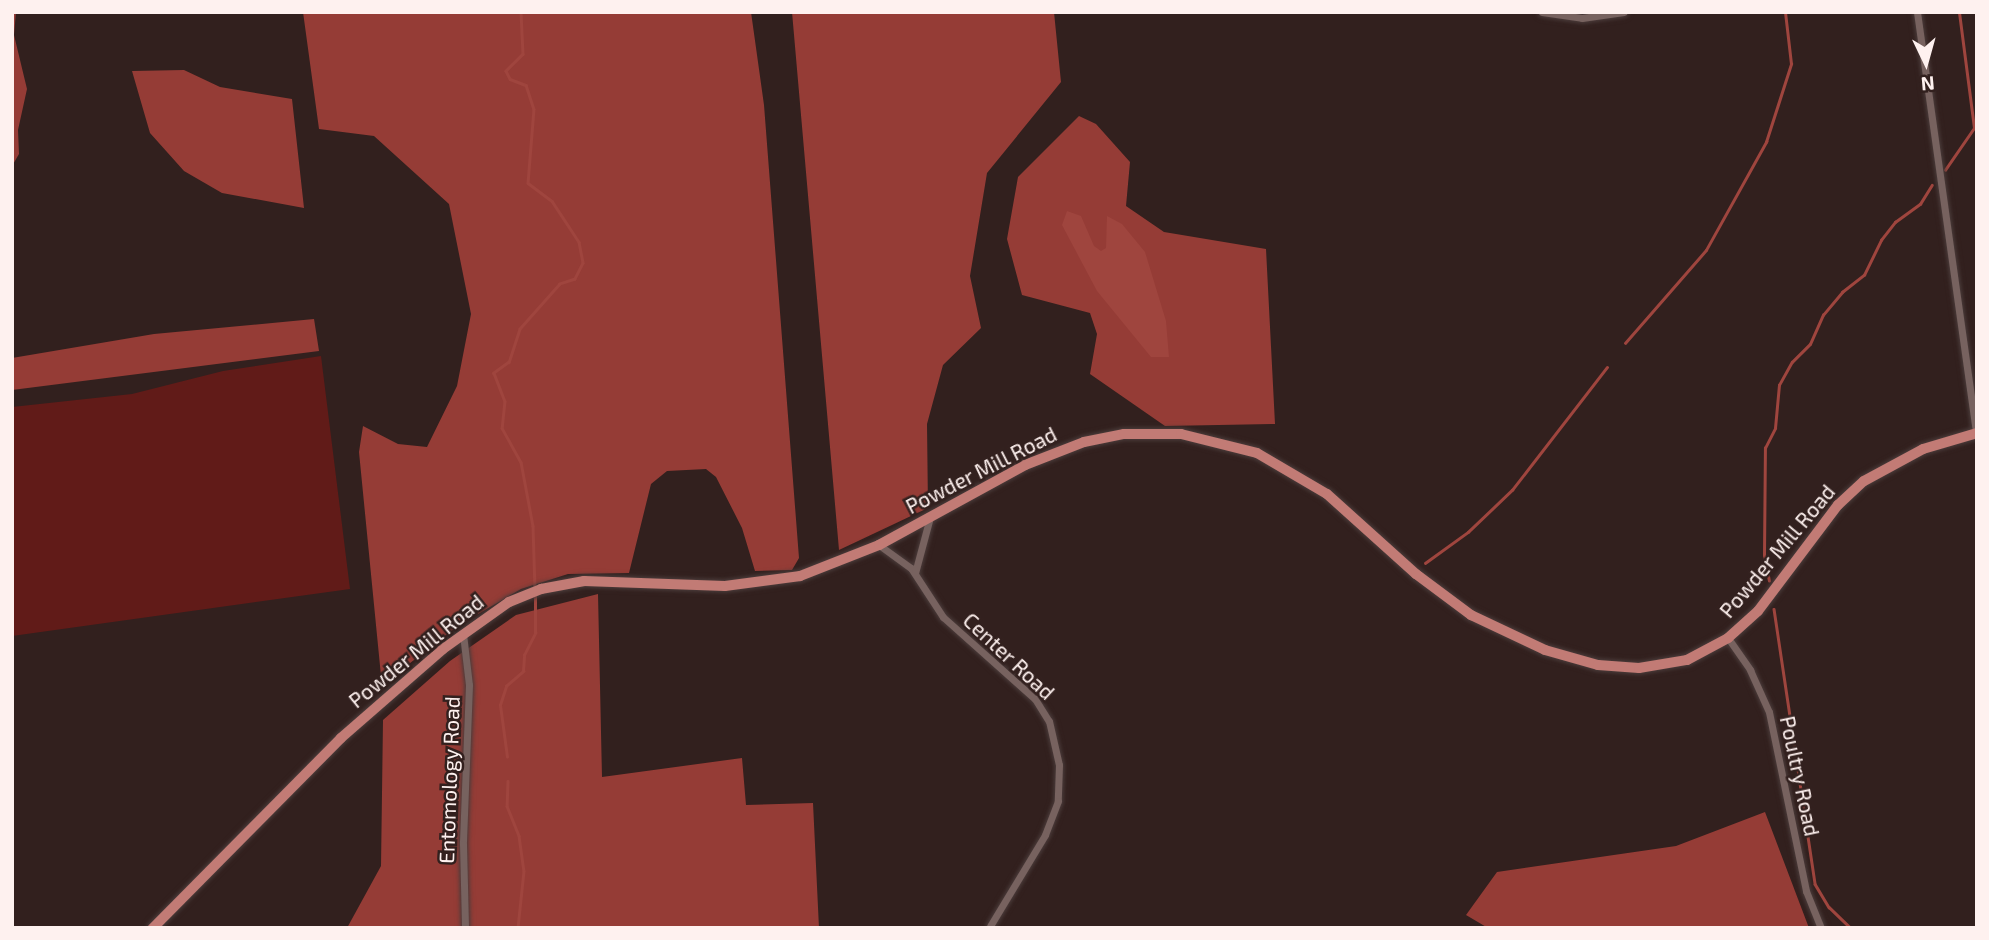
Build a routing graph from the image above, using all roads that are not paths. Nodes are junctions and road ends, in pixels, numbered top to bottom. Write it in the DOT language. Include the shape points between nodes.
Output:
graph roads {
  1 [pos="1542,12"];
  2 [pos="1624,12"];
  3 [pos="1917,12"];
  4 [pos="1976,433"];
  5 [pos="930,517"];
  6 [pos="879,545"];
  7 [pos="915,573"];
  8 [pos="463,634"];
  9 [pos="1728,638"];
  10 [pos="990,926"];
  11 [pos="153,928"];
  12 [pos="466,928"];
  13 [pos="1821,928"];
  1 -- 2 [label="street" via="1582,18"];
  3 -- 4 [label="street"];
  4 -- 9 [label="main road, Powder Mill Road" via="1898,460 1851,492 1758,611"];
  5 -- 6 [label="main road, Powder Mill Road"];
  5 -- 7 [label="street"];
  5 -- 9 [label="main road, Powder Mill Road" via="1025,465 1084,442 1146,432 1208,438 1257,453 1295,472 1327,494 1449,601 1529,644 1598,665 1639,668 1687,660"];
  6 -- 7 [label="street, Center Road"];
  6 -- 8 [label="main road, Powder Mill Road" via="815,572 760,584 600,580 541,589"];
  7 -- 10 [label="street, Center Road" via="928,598 956,631 1044,709 1055,744 1060,786 1053,817"];
  8 -- 11 [label="main road, Powder Mill Road" via="341,738"];
  8 -- 12 [label="street, Entomology Road" via="469,685 463,832"];
  9 -- 13 [label="street, Poultry Road" via="1750,670 1769,712 1806,891"];
}
